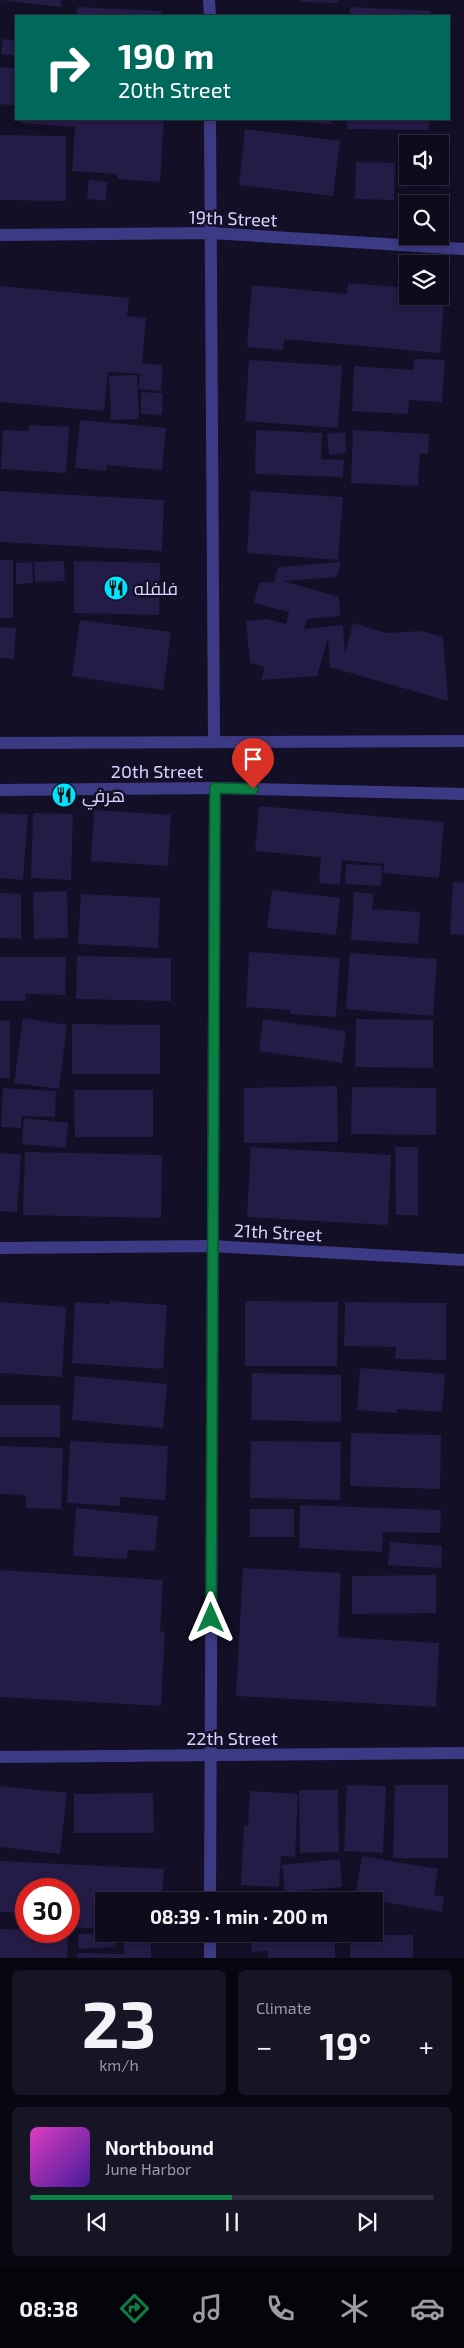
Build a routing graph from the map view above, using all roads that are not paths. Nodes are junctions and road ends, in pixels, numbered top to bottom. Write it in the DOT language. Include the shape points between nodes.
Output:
graph roads {
  1 [pos="209,0"];
  2 [pos="210,15"];
  3 [pos="210,120"];
  4 [pos="211,233"];
  5 [pos="0,235"];
  6 [pos="464,249"];
  7 [pos="464,741"];
  8 [pos="214,742"];
  9 [pos="0,743"];
  10 [pos="215,788"];
  11 [pos="0,790"];
  12 [pos="464,794"];
  13 [pos="212,1246"];
  14 [pos="0,1248"];
  15 [pos="464,1260"];
  16 [pos="464,1753"];
  17 [pos="210,1755"];
  18 [pos="0,1757"];
  19 [pos="210,1892"];
  20 [pos="210,1942"];
  21 [pos="210,1958"];
  1 -- 2 [label="street"];
  3 -- 4 [label="street"];
  4 -- 5 [label="street, 19th Street"];
  4 -- 6 [label="street, 19th Street"];
  4 -- 8 [label="street"];
  7 -- 8 [label="street, 20th Street"];
  8 -- 9 [label="street, 20th Street"];
  10 -- 11 [label="street, 20th Street"];
  10 -- 12 [label="street, 20th Street"];
  10 -- 13 [label="street"];
  13 -- 14 [label="street, 21th Street"];
  13 -- 15 [label="street, 21th Street"];
  13 -- 17 [label="street"];
  16 -- 17 [label="street, 22th Street"];
  17 -- 18 [label="street, 22th Street"];
  17 -- 19 [label="street"];
  20 -- 21 [label="street"];
}
